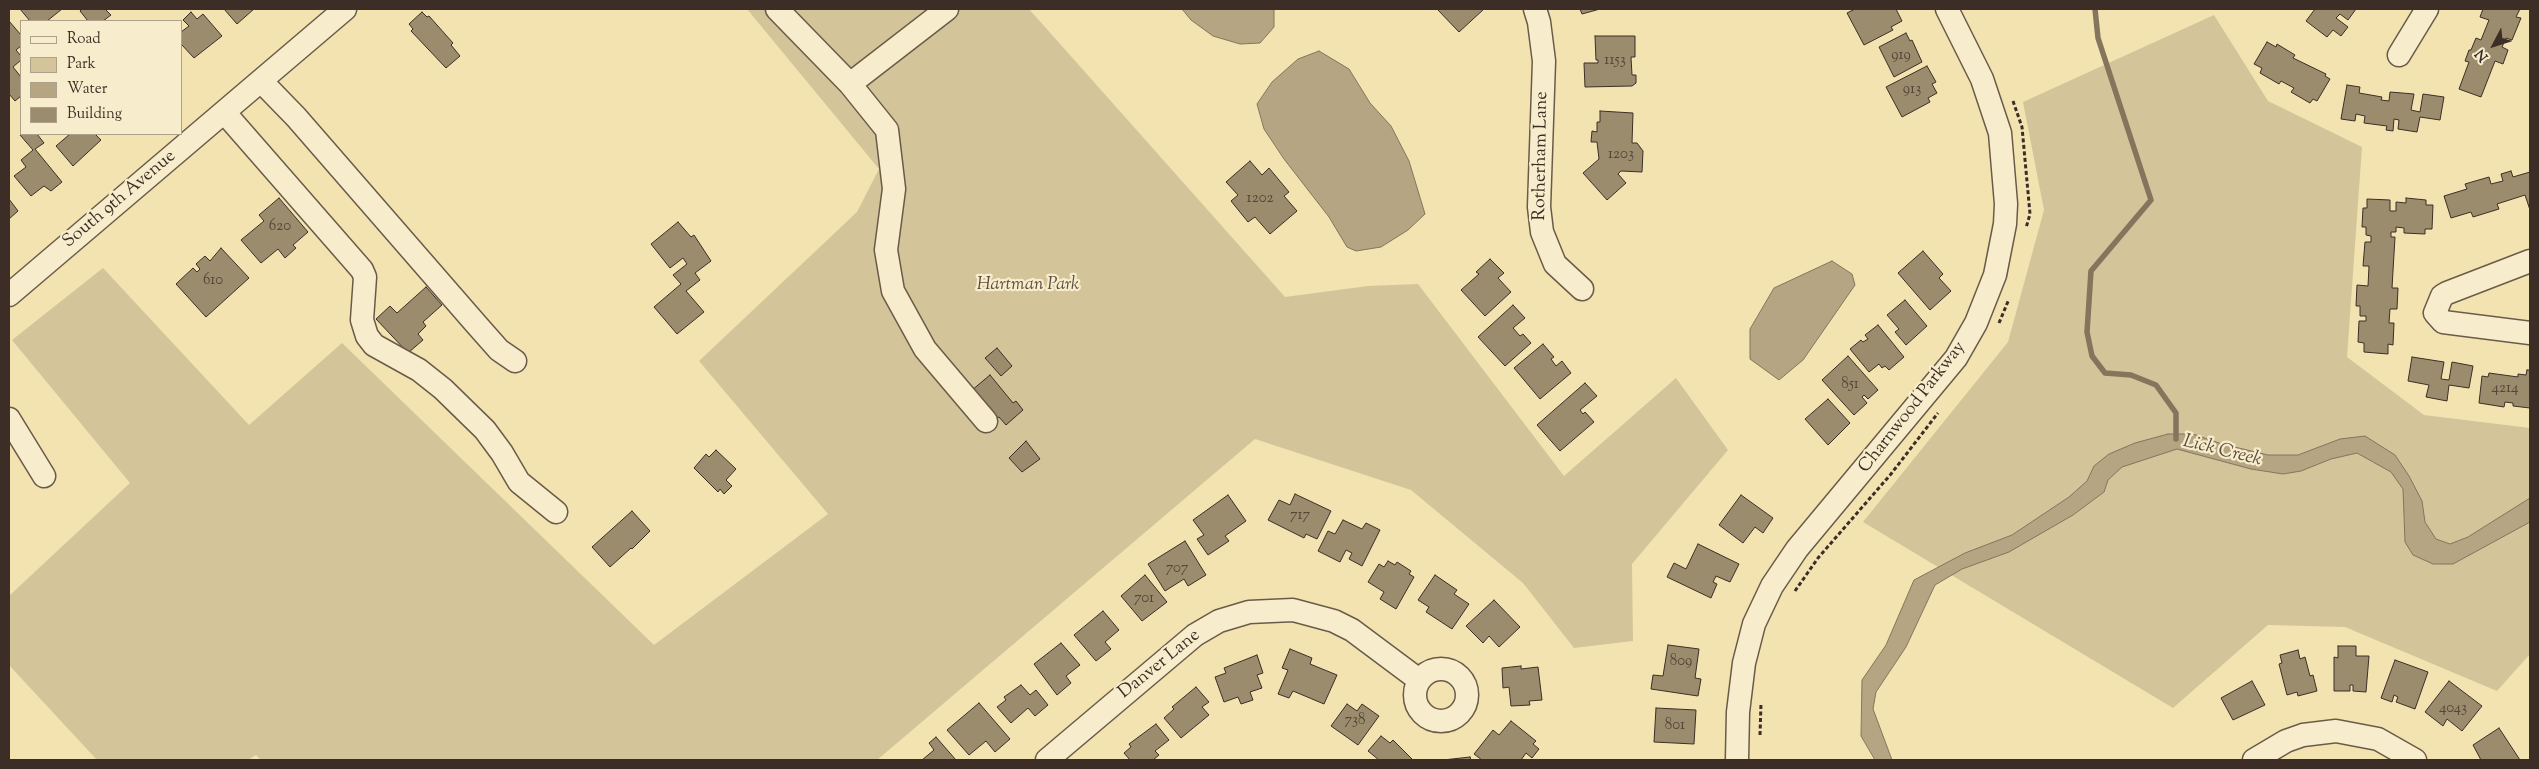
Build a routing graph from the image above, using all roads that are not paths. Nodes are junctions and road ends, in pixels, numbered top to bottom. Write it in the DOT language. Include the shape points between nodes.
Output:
graph roads {
  1 [pos="345,9"];
  2 [pos="778,9"];
  3 [pos="947,9"];
  4 [pos="1535,9"];
  5 [pos="1947,9"];
  6 [pos="2427,9"];
  7 [pos="2399,55"];
  8 [pos="261,81"];
  9 [pos="850,84"];
  10 [pos="224,112"];
  11 [pos="2530,261"];
  12 [pos="1582,289"];
  13 [pos="9,295"];
  14 [pos="2530,333"];
  15 [pos="515,361"];
  16 [pos="9,419"];
  17 [pos="986,421"];
  18 [pos="44,476"];
  19 [pos="556,512"];
  20 [pos="1419,680"];
  21 [pos="1047,760"];
  22 [pos="1737,760"];
  23 [pos="2254,760"];
  24 [pos="2415,760"];
  1 -- 8 [label="street, South 9th Avenue"];
  2 -- 9 [label="street"];
  3 -- 9 [label="street"];
  4 -- 12 [label="street, Rotherham Lane" via="1544,61 1539,207 1542,232 1555,264"];
  5 -- 22 [label="street, Charnwood Parkway" via="1982,79 2000,133 2006,204 1995,275 1976,323 1951,364 1797,549 1772,586 1754,624 1744,663 1738,704"];
  6 -- 7 [label="street"];
  8 -- 10 [label="street, South 9th Avenue"];
  8 -- 15 [label="street" via="482,331"];
  9 -- 17 [label="street" via="887,130 894,189 886,250 893,291 925,349"];
  10 -- 13 [label="street, South 9th Avenue"];
  10 -- 19 [label="street" via="362,270 365,278 362,320 374,345 419,370 443,389 485,430 519,482"];
  11 -- 14 [label="street" via="2447,293 2442,296 2435,313 2443,322"];
  16 -- 18 [label="street"];
  20 -- 21 [label="street, Danver Lane" via="1352,630 1334,621 1294,610 1249,612 1219,621 1195,635"];
  23 -- 24 [label="street" via="2286,741 2303,735 2336,731 2378,739"];
}
